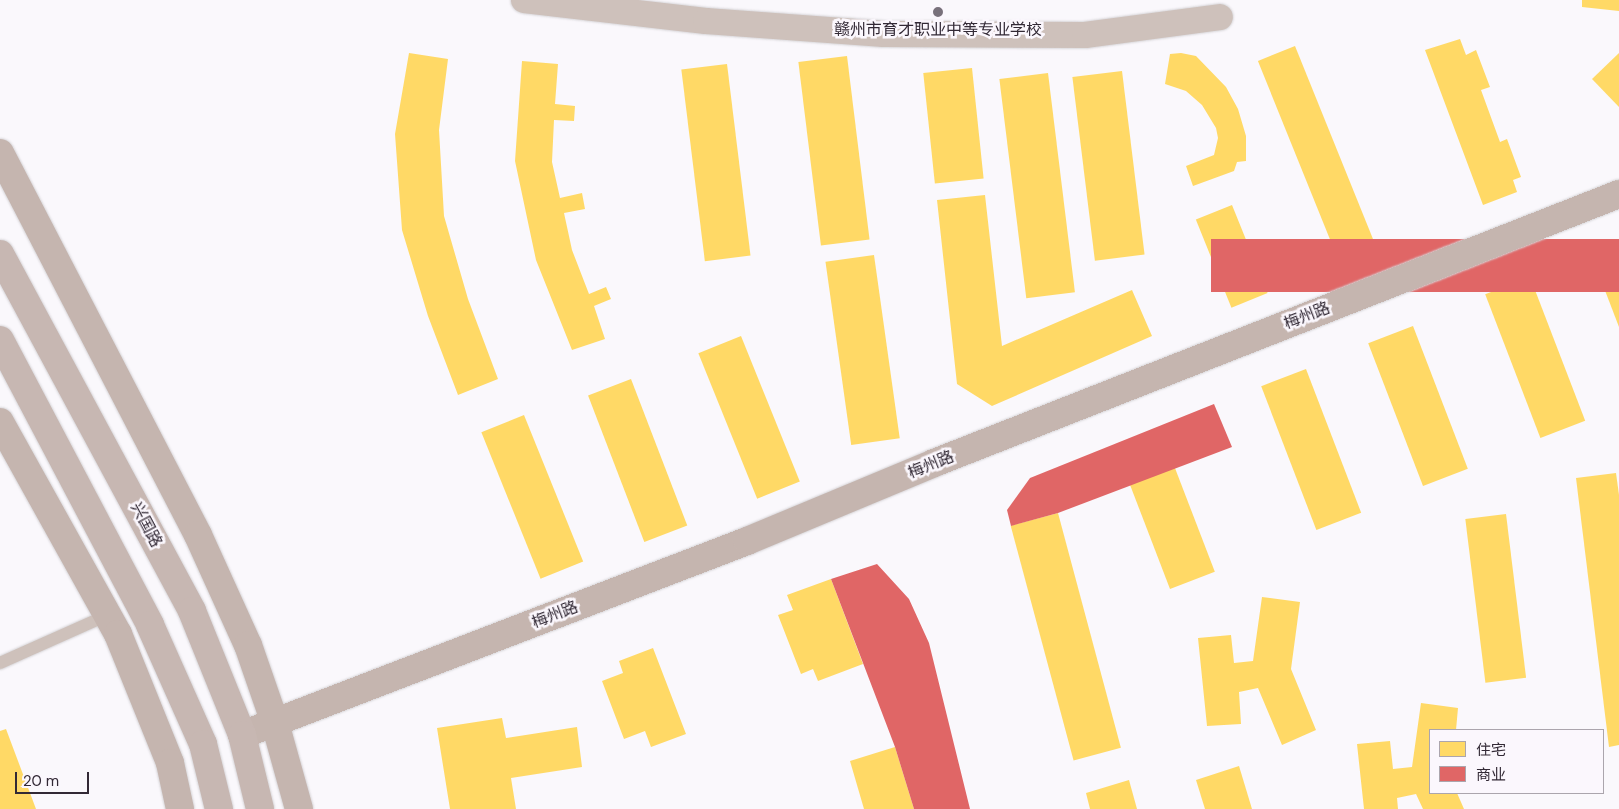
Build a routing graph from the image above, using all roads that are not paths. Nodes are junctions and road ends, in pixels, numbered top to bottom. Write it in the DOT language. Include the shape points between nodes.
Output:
graph roads {
  1 [pos="524,0"];
  2 [pos="1220,17"];
  3 [pos="0,153"];
  4 [pos="1619,194"];
  5 [pos="0,254"];
  6 [pos="0,340"];
  7 [pos="0,422"];
  8 [pos="108,615"];
  9 [pos="0,663"];
  10 [pos="276,723"];
  11 [pos="242,735"];
  12 [pos="180,809"];
  13 [pos="219,809"];
  14 [pos="260,809"];
  15 [pos="299,809"];
  1 -- 2 [label="street" via="706,20 884,34 1085,35"];
  3 -- 10 [label="street" via="198,536 248,645"];
  4 -- 10 [label="street, 梅州路" via="934,463 747,541"];
  5 -- 11 [label="main road, 兴国路" via="192,611"];
  6 -- 13 [label="main road" via="150,625 203,744"];
  7 -- 8 [label="street"];
  8 -- 9 [label="lane"];
  8 -- 12 [label="street" via="170,763"];
  10 -- 11 [label="street, 梅州路"];
  10 -- 15 [label="street"];
  11 -- 14 [label="main road, 兴国路"];
}
